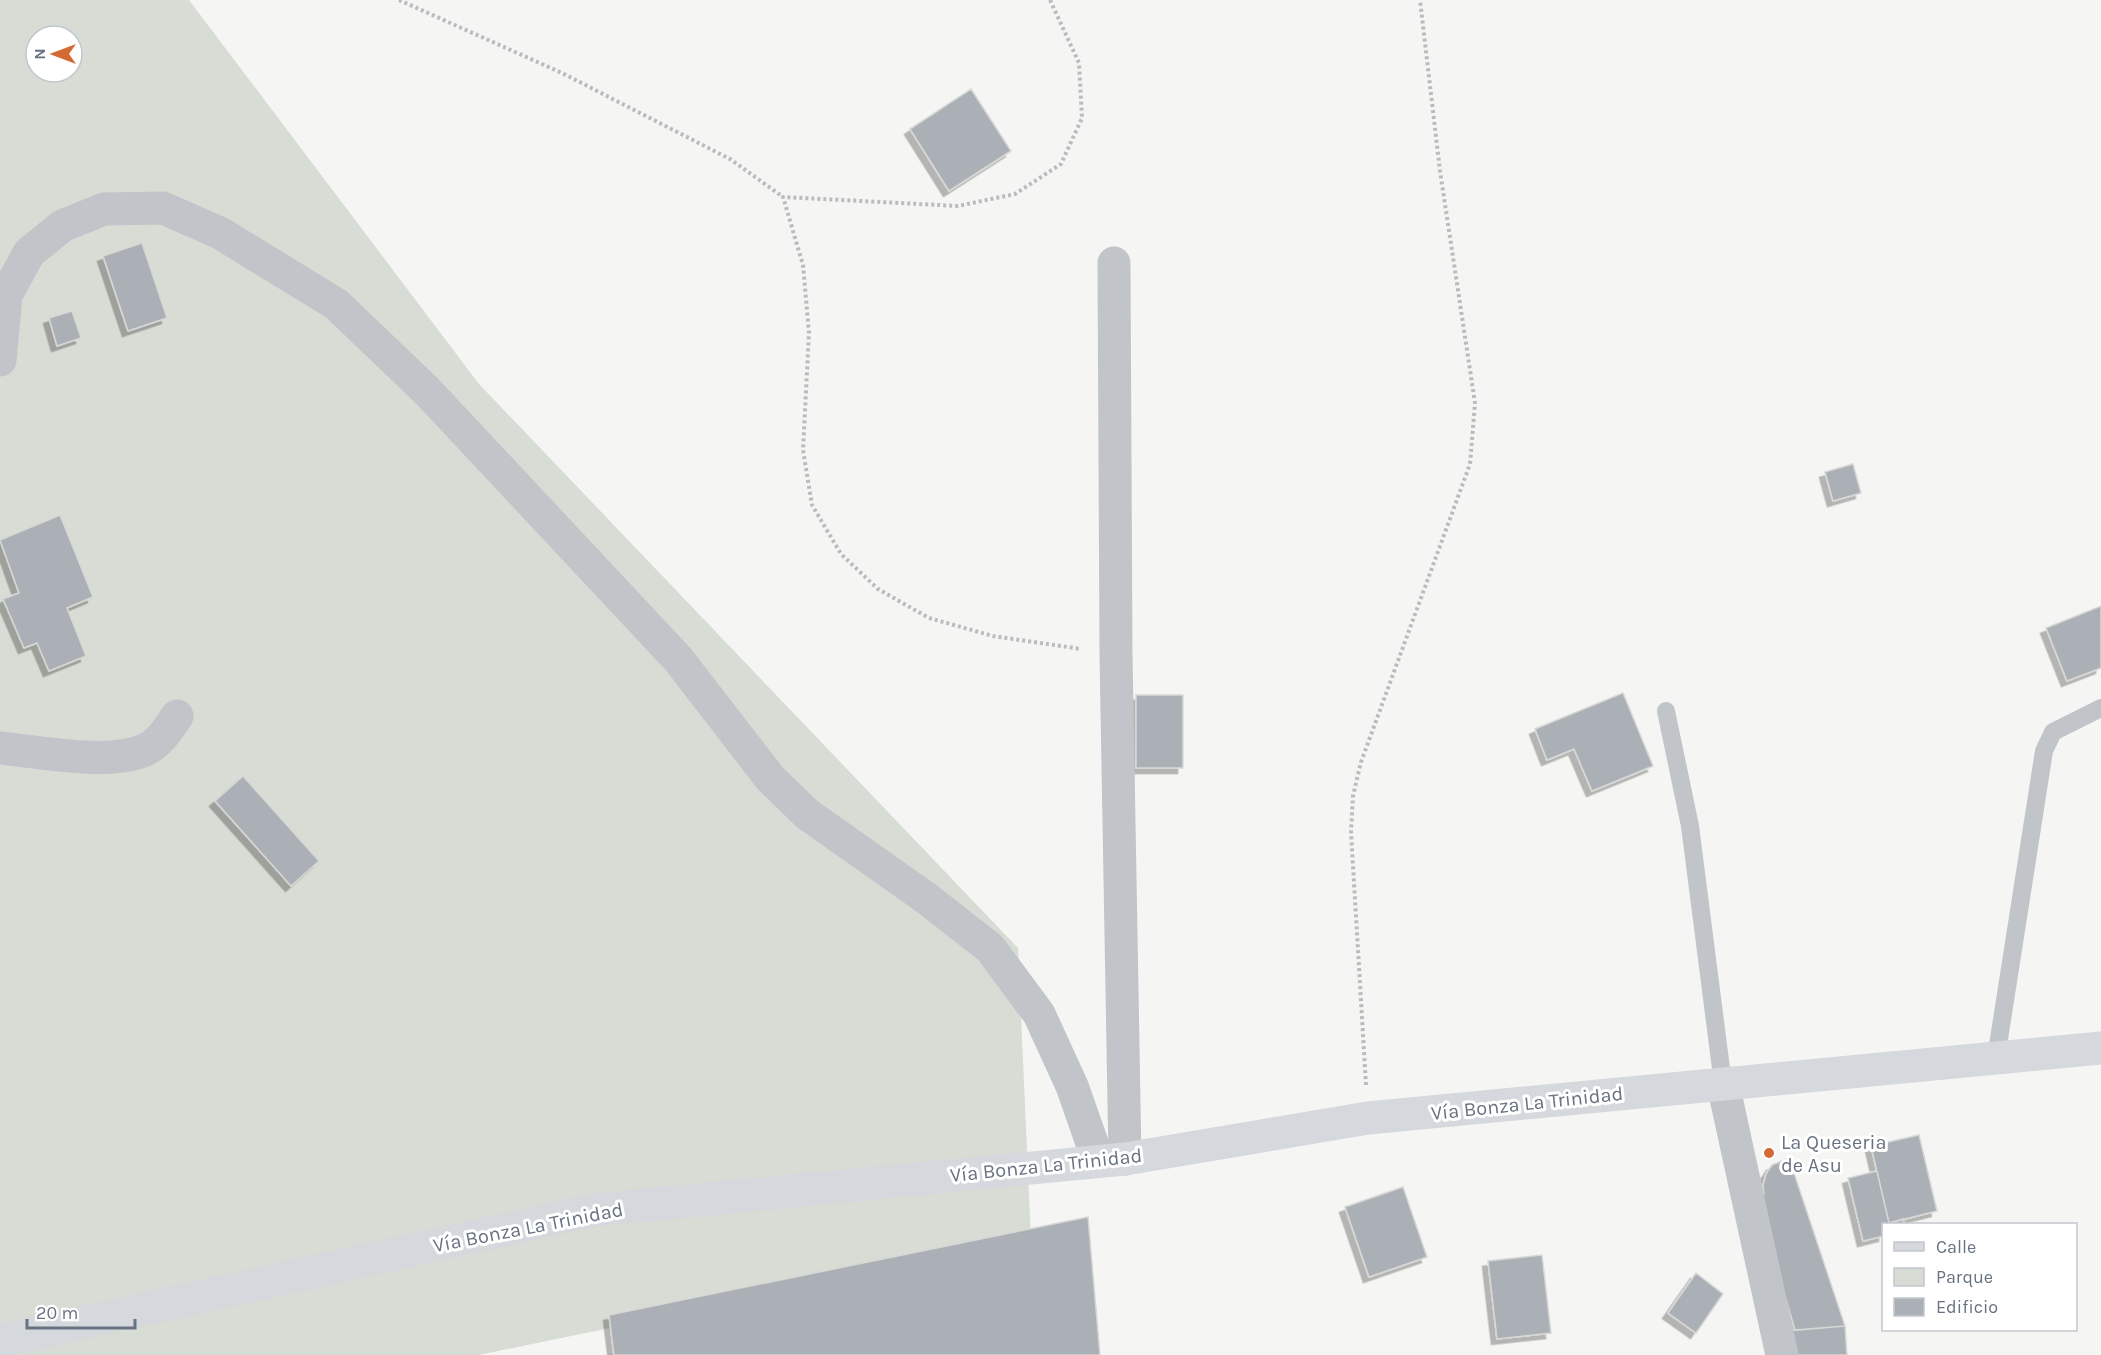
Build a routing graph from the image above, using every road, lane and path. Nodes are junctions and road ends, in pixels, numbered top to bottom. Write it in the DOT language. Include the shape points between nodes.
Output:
graph roads {
  1 [pos="399,0"];
  2 [pos="1050,0"];
  3 [pos="1420,0"];
  4 [pos="783,197"];
  5 [pos="1114,263"];
  6 [pos="0,360"];
  7 [pos="1116,654"];
  8 [pos="2101,708"];
  9 [pos="1666,711"];
  10 [pos="177,716"];
  11 [pos="0,748"];
  12 [pos="2101,1048"];
  13 [pos="1996,1058"];
  14 [pos="1723,1084"];
  15 [pos="1368,1118"];
  16 [pos="1111,1160"];
  17 [pos="0,1341"];
  18 [pos="1782,1355"];
  1 -- 4 [label="path" via="562,73 730,159"];
  2 -- 4 [label="path" via="1079,63 1082,107 1082,118 1061,164 1015,195 958,206"];
  3 -- 15 [label="path" via="1440,171 1475,403 1470,464 1361,762 1353,796 1351,832"];
  4 -- 7 [label="path" via="804,265 809,333 804,450 812,505 842,554 878,589 929,618 993,636"];
  5 -- 7 [label="street"];
  6 -- 16 [label="street" via="6,295 29,253 62,226 104,209 163,208 220,232 336,304 427,391 678,659 770,778 800,807 990,948 1039,1014"];
  7 -- 16 [label="street"];
  8 -- 13 [label="lane" via="2054,732 2044,752"];
  9 -- 14 [label="lane" via="1690,826"];
  10 -- 11 [label="street" via="162,738 145,750 123,755"];
  12 -- 13 [label="street, Vía Bonza La Trinidad"];
  13 -- 14 [label="street, Vía Bonza La Trinidad"];
  14 -- 15 [label="street, Vía Bonza La Trinidad"];
  14 -- 18 [label="street"];
  15 -- 16 [label="street, Vía Bonza La Trinidad"];
  16 -- 17 [label="street, Vía Bonza La Trinidad" via="594,1210"];
}
